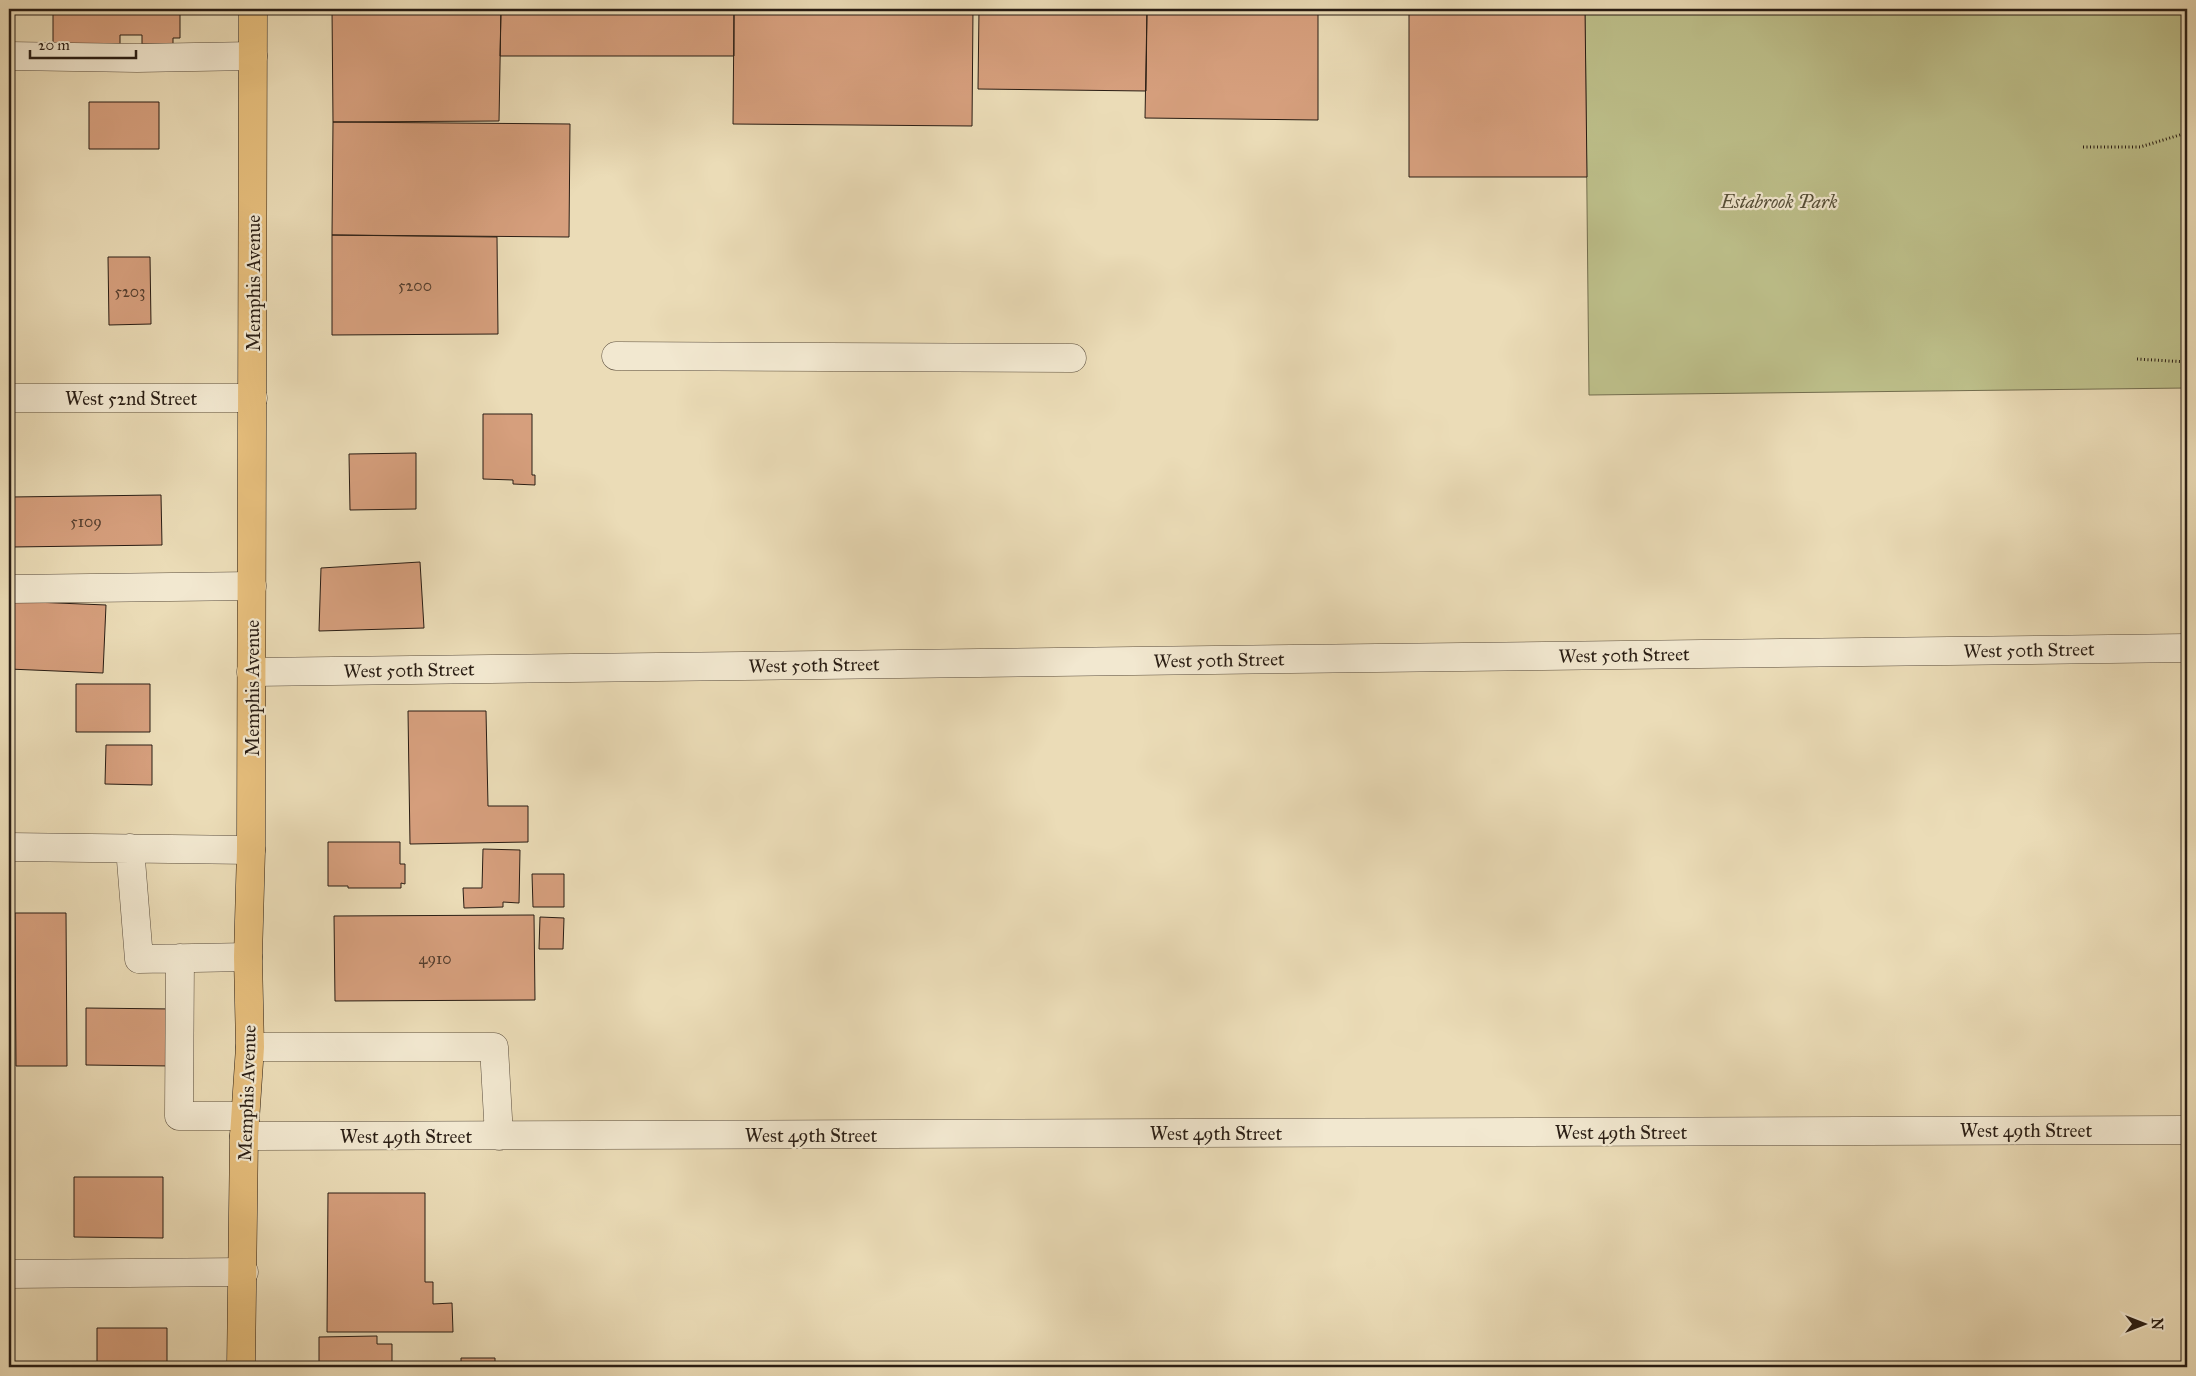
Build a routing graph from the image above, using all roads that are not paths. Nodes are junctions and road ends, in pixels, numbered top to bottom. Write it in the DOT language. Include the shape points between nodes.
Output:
graph roads {
  1 [pos="253,9"];
  2 [pos="9,56"];
  3 [pos="253,56"];
  4 [pos="616,356"];
  5 [pos="1072,358"];
  6 [pos="9,398"];
  7 [pos="253,398"];
  8 [pos="252,586"];
  9 [pos="9,589"];
  10 [pos="2187,648"];
  11 [pos="251,672"];
  12 [pos="9,847"];
  13 [pos="130,848"];
  14 [pos="251,850"];
  15 [pos="248,957"];
  16 [pos="180,958"];
  17 [pos="250,1047"];
  18 [pos="244,1126"];
  19 [pos="2187,1130"];
  20 [pos="499,1136"];
  21 [pos="244,1272"];
  22 [pos="9,1274"];
  23 [pos="241,1367"];
  1 -- 3 [label="main road, Memphis Avenue"];
  2 -- 3 [label="street"];
  3 -- 7 [label="main road, Memphis Avenue"];
  4 -- 5 [label="street"];
  6 -- 7 [label="street, West 52nd Street"];
  7 -- 8 [label="main road, Memphis Avenue"];
  8 -- 9 [label="street"];
  8 -- 11 [label="main road, Memphis Avenue"];
  10 -- 11 [label="street, West 50th Street"];
  11 -- 14 [label="main road, Memphis Avenue"];
  12 -- 13 [label="street"];
  13 -- 14 [label="street"];
  13 -- 16 [label="street" via="139,959"];
  14 -- 15 [label="main road, Memphis Avenue"];
  15 -- 16 [label="street"];
  15 -- 17 [label="main road, Memphis Avenue"];
  16 -- 18 [label="street, West 49th Street" via="179,1116"];
  17 -- 18 [label="main road, Memphis Avenue"];
  17 -- 20 [label="street" via="494,1047"];
  18 -- 20 [label="street, West 49th Street"];
  18 -- 21 [label="main road, Memphis Avenue"];
  19 -- 20 [label="street, West 49th Street"];
  21 -- 22 [label="street"];
  21 -- 23 [label="main road, Memphis Avenue"];
}
